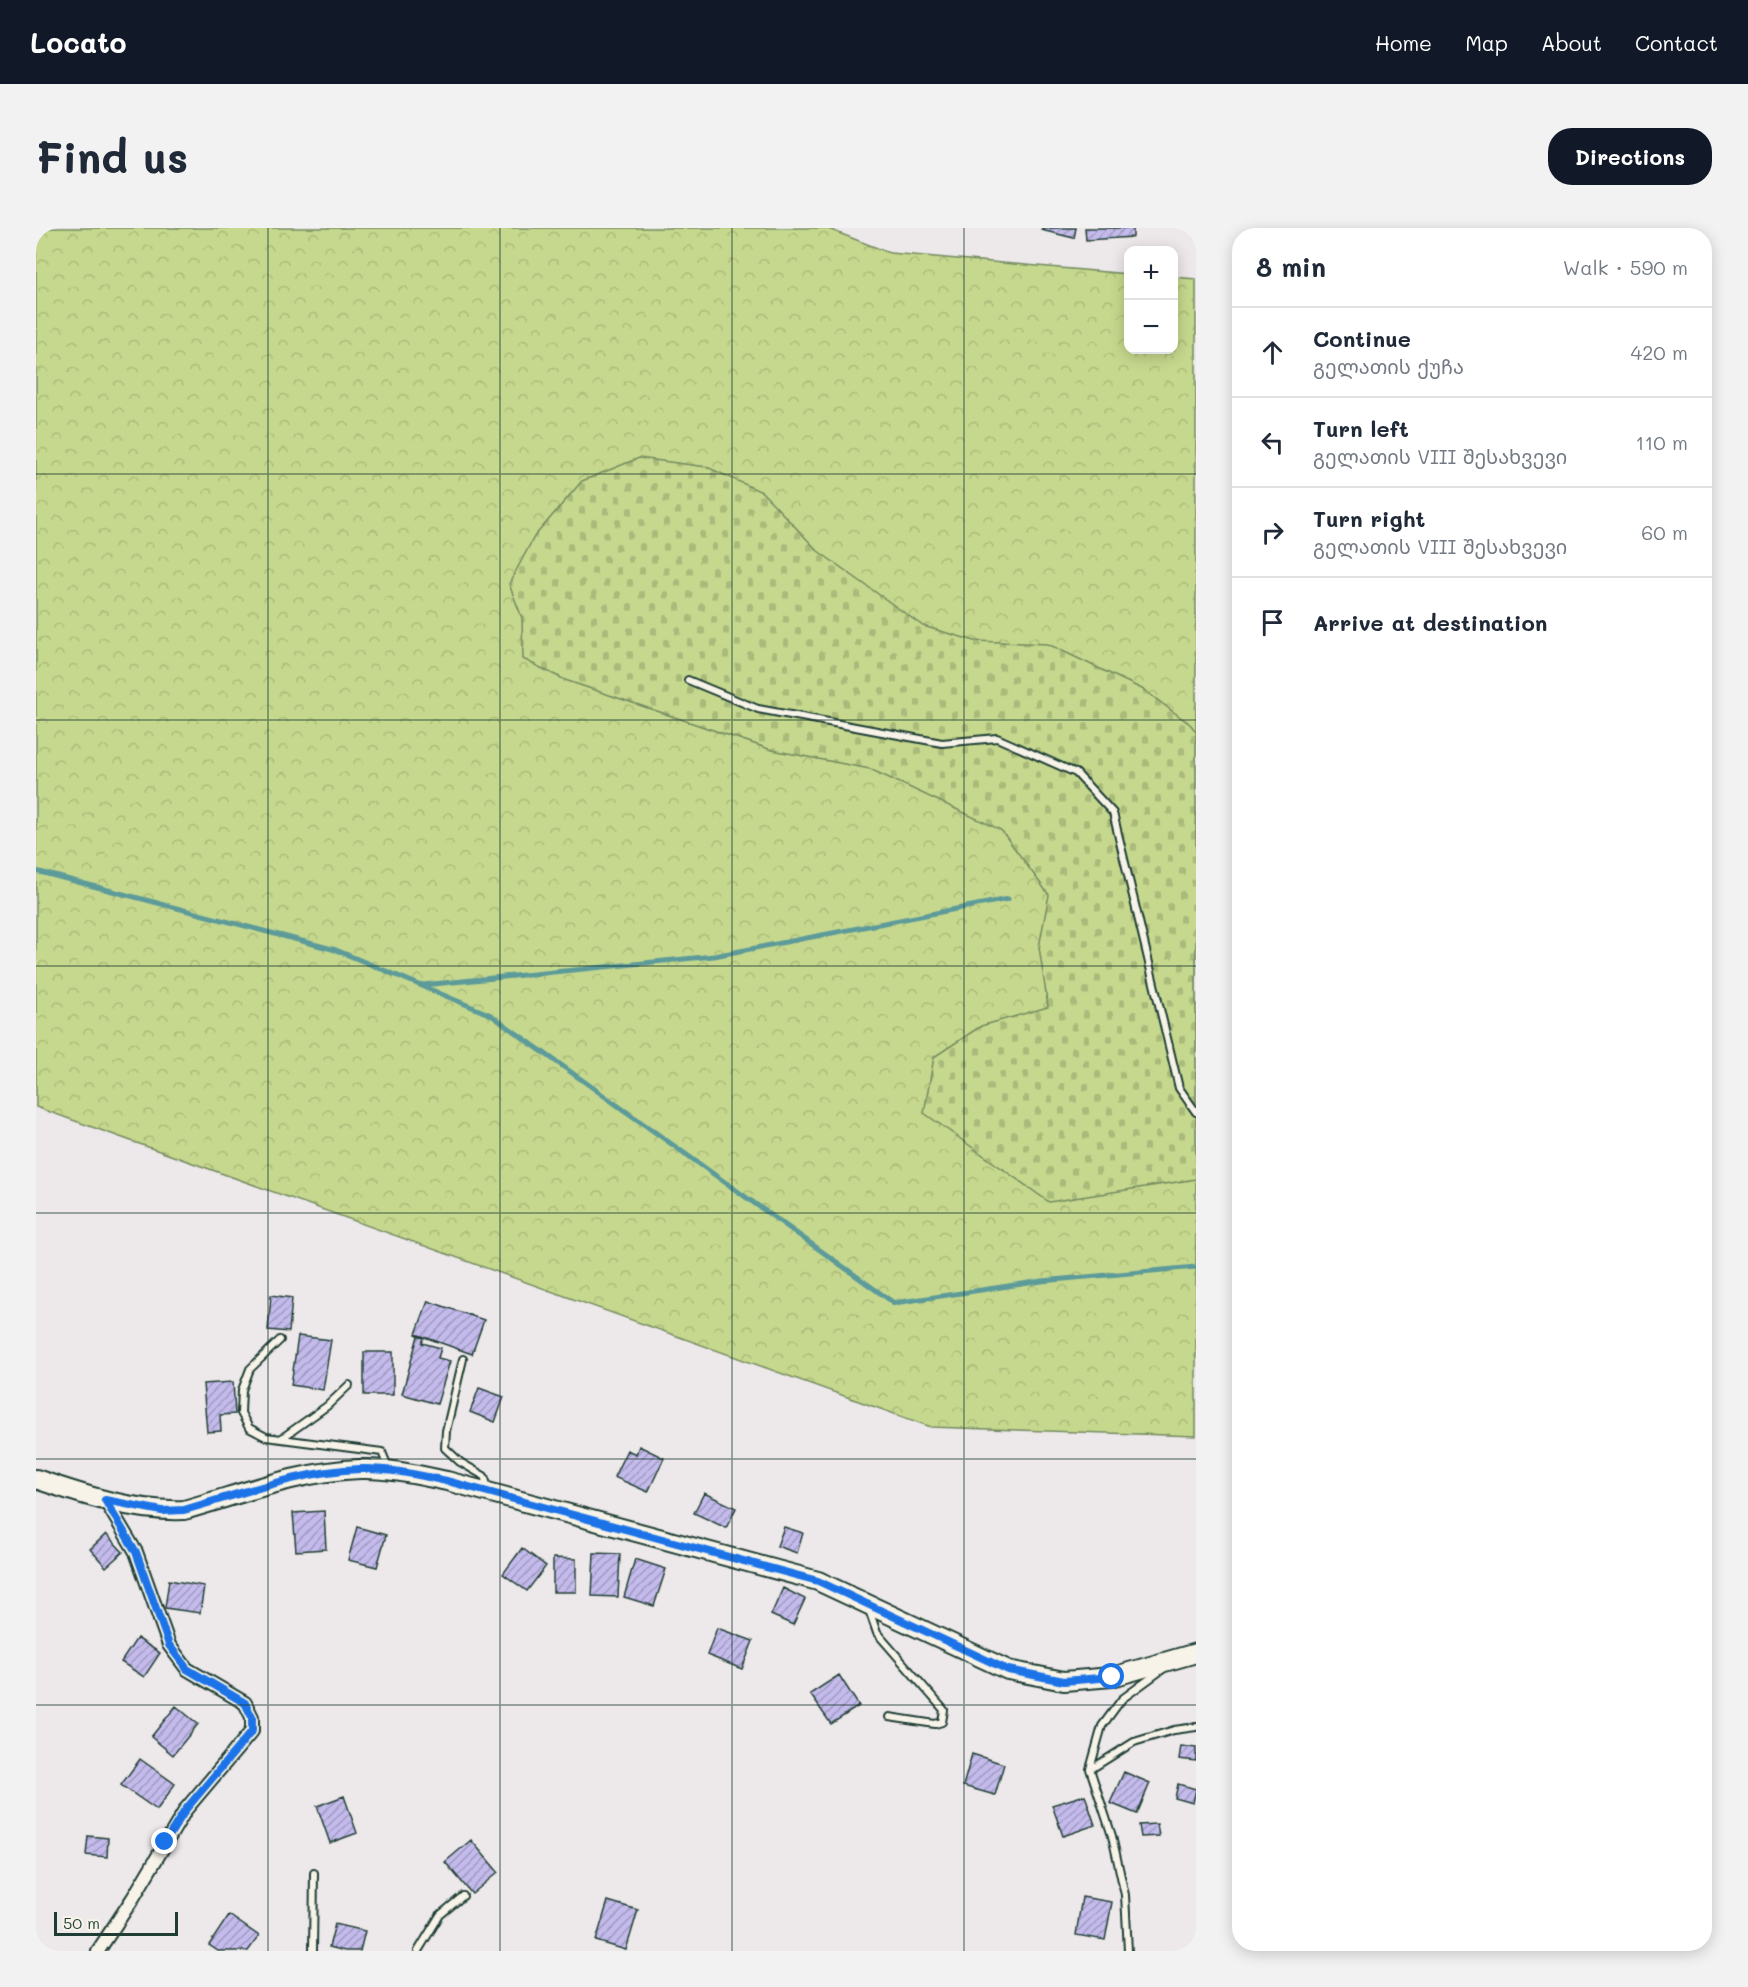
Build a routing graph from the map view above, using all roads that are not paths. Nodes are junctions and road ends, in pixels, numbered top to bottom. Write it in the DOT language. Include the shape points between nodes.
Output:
graph roads {
  1 [pos="688,680"];
  2 [pos="1196,1112"];
  3 [pos="280,1340"];
  4 [pos="463,1359"];
  5 [pos="349,1385"];
  6 [pos="281,1439"];
  7 [pos="390,1470"];
  8 [pos="36,1479"];
  9 [pos="490,1493"];
  10 [pos="105,1500"];
  11 [pos="867,1604"];
  12 [pos="1196,1653"];
  13 [pos="1175,1659"];
  14 [pos="889,1717"];
  15 [pos="1196,1727"];
  16 [pos="1090,1769"];
  17 [pos="314,1872"];
  18 [pos="463,1896"];
  19 [pos="98,1951"];
  20 [pos="313,1951"];
  21 [pos="418,1951"];
  22 [pos="1128,1951"];
  1 -- 2 [label="lane" via="758,709 942,743 997,738 1076,773 1113,813 1179,1088"];
  3 -- 6 [label="lane" via="250,1369 242,1390 242,1413 249,1428"];
  4 -- 9 [label="lane" via="445,1448 484,1476"];
  5 -- 6 [label="lane"];
  6 -- 7 [label="lane" via="382,1452"];
  7 -- 9 [label="main road"];
  7 -- 10 [label="main road" via="331,1471 184,1510 162,1511"];
  8 -- 10 [label="main road"];
  9 -- 11 [label="main road" via="818,1581"];
  10 -- 19 [label="street" via="136,1552 169,1645 187,1669 245,1703 252,1717 252,1731 186,1809"];
  11 -- 13 [label="main road" via="1008,1670 1064,1681 1112,1677"];
  11 -- 14 [label="lane" via="877,1633 944,1710 942,1722 935,1724"];
  12 -- 13 [label="main road"];
  13 -- 16 [label="lane" via="1122,1699 1102,1726"];
  15 -- 16 [label="lane" via="1134,1742"];
  16 -- 22 [label="lane" via="1112,1836 1125,1895"];
  17 -- 20 [label="lane"];
  18 -- 21 [label="lane" via="440,1915"];
}
